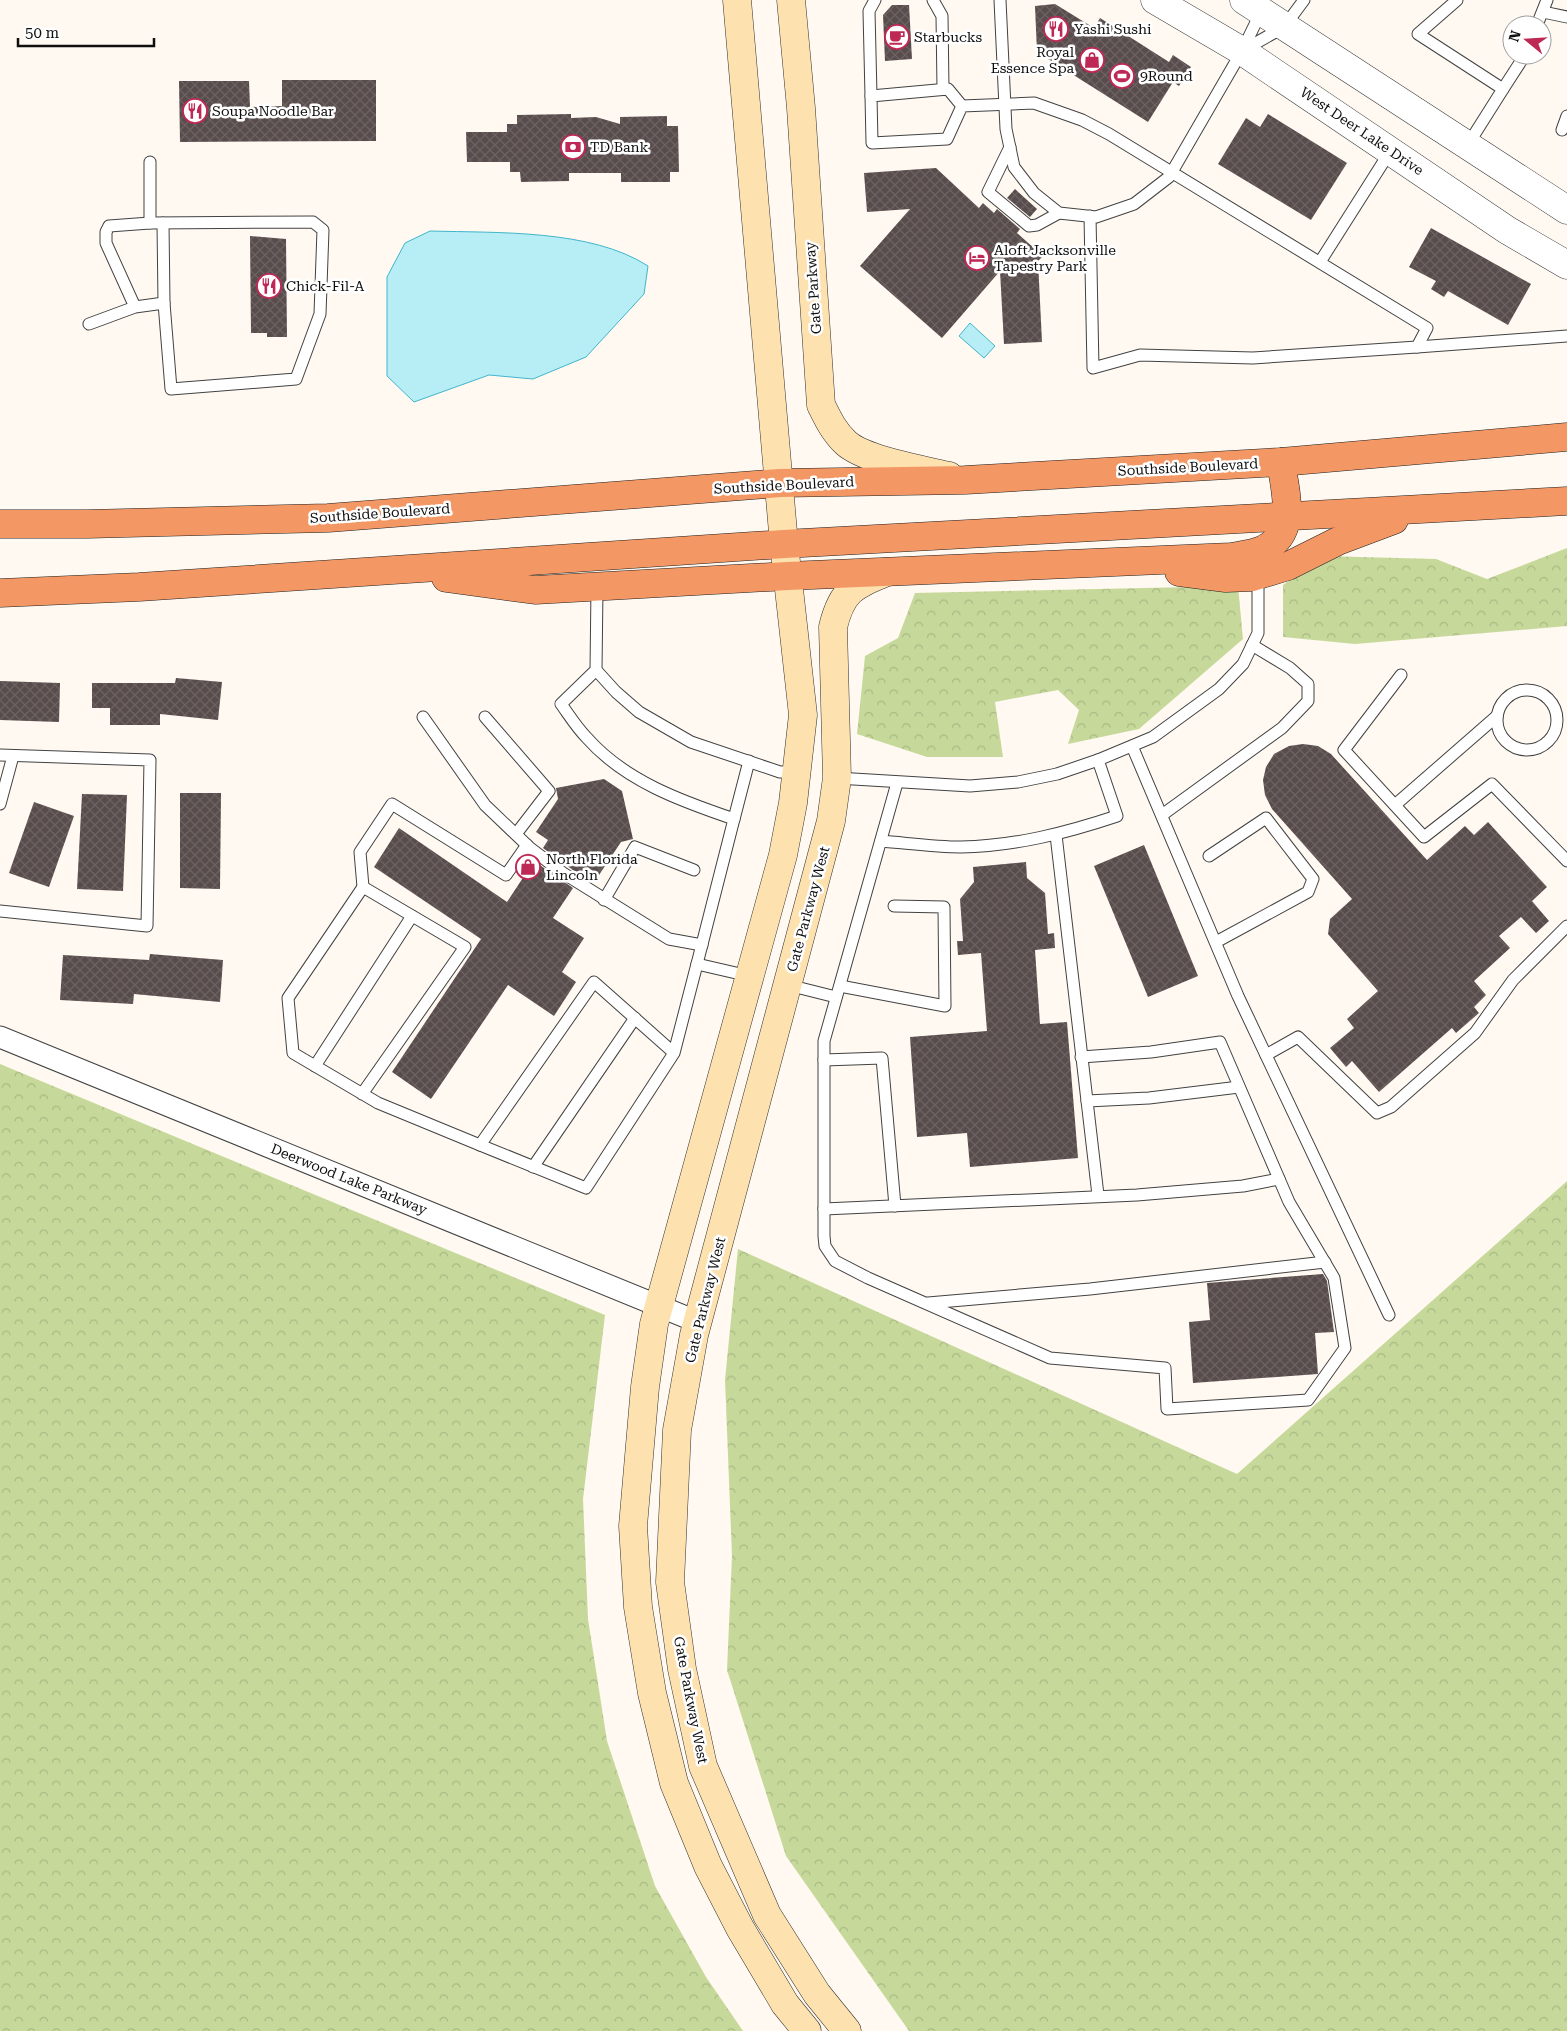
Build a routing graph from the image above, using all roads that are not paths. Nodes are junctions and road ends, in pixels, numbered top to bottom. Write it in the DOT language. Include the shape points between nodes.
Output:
graph roads {
  1 [pos="737,0"];
  2 [pos="791,0"];
  3 [pos="875,0"];
  4 [pos="933,0"];
  5 [pos="1000,0"];
  6 [pos="1155,0"];
  7 [pos="1304,0"];
  8 [pos="1457,0"];
  9 [pos="1547,0"];
  10 [pos="1258,4"];
  11 [pos="1542,12"];
  12 [pos="1541,15"];
  13 [pos="1567,18"];
  14 [pos="1284,27"];
  15 [pos="1242,51"];
  16 [pos="1519,65"];
  17 [pos="1503,89"];
  18 [pos="943,90"];
  19 [pos="871,96"];
  20 [pos="1005,103"];
  21 [pos="962,106"];
  22 [pos="1567,116"];
  23 [pos="1562,130"];
  24 [pos="1467,146"];
  25 [pos="1010,147"];
  26 [pos="1391,150"];
  27 [pos="150,162"];
  28 [pos="1172,172"];
  29 [pos="1567,210"];
  30 [pos="1059,213"];
  31 [pos="1090,216"];
  32 [pos="150,223"];
  33 [pos="163,223"];
  34 [pos="1320,262"];
  35 [pos="1567,265"];
  36 [pos="164,303"];
  37 [pos="135,306"];
  38 [pos="89,324"];
  39 [pos="1567,336"];
  40 [pos="1417,347"];
  41 [pos="1567,437"];
  42 [pos="1281,462"];
  43 [pos="965,480"];
  44 [pos="780,483"];
  45 [pos="1567,501"];
  46 [pos="1422,510"];
  47 [pos="1288,517"];
  48 [pos="0,524"];
  49 [pos="784,544"];
  50 [pos="1105,562"];
  51 [pos="390,570"];
  52 [pos="890,572"];
  53 [pos="1258,575"];
  54 [pos="788,576"];
  55 [pos="597,587"];
  56 [pos="0,593"];
  57 [pos="1252,645"];
  58 [pos="596,670"];
  59 [pos="1401,675"];
  60 [pos="1498,716"];
  61 [pos="423,717"];
  62 [pos="485,717"];
  63 [pos="1132,746"];
  64 [pos="0,755"];
  65 [pos="13,756"];
  66 [pos="1098,760"];
  67 [pos="749,761"];
  68 [pos="797,772"];
  69 [pos="837,778"];
  70 [pos="897,783"];
  71 [pos="0,804"];
  72 [pos="1395,805"];
  73 [pos="1162,815"];
  74 [pos="734,819"];
  75 [pos="516,834"];
  76 [pos="1056,835"];
  77 [pos="881,841"];
  78 [pos="527,845"];
  79 [pos="1209,856"];
  80 [pos="1567,861"];
  81 [pos="694,870"];
  82 [pos="363,887"];
  83 [pos="604,900"];
  84 [pos="894,906"];
  85 [pos="0,911"];
  86 [pos="412,916"];
  87 [pos="1567,926"];
  88 [pos="1216,942"];
  89 [pos="702,945"];
  90 [pos="697,964"];
  91 [pos="749,976"];
  92 [pos="788,985"];
  93 [pos="838,991"];
  94 [pos="635,1018"];
  95 [pos="0,1037"];
  96 [pos="674,1053"];
  97 [pos="1266,1055"];
  98 [pos="1081,1057"];
  99 [pos="824,1060"];
  100 [pos="314,1066"];
  101 [pos="1239,1086"];
  102 [pos="362,1094"];
  103 [pos="1087,1101"];
  104 [pos="480,1146"];
  105 [pos="532,1167"];
  106 [pos="1279,1179"];
  107 [pos="1098,1195"];
  108 [pos="895,1206"];
  109 [pos="824,1209"];
  110 [pos="1325,1262"];
  111 [pos="926,1303"];
  112 [pos="659,1306"];
  113 [pos="1389,1315"];
  114 [pos="698,1322"];
  115 [pos="807,2031"];
  116 [pos="847,2031"];
  1 -- 44 [label="main road"];
  2 -- 43 [label="main road, Gate Parkway" via="802,108 821,405 831,426 848,444 868,454"];
  3 -- 19 [label="lane" via="869,11"];
  4 -- 18 [label="lane" via="942,16"];
  5 -- 20 [label="lane"];
  6 -- 15 [label="street, West Deer Lake Drive"];
  7 -- 14 [label="lane"];
  8 -- 17 [label="lane" via="1418,34"];
  9 -- 11 [label="lane"];
  10 -- 14 [label="street"];
  10 -- 15 [label="lane"];
  11 -- 12 [label="lane"];
  11 -- 13 [label="lane"];
  14 -- 15 [label="lane"];
  14 -- 24 [label="street"];
  15 -- 26 [label="street, West Deer Lake Drive"];
  15 -- 28 [label="lane"];
  16 -- 17 [label="lane"];
  17 -- 24 [label="lane"];
  18 -- 19 [label="lane"];
  18 -- 21 [label="lane" via="948,89"];
  19 -- 21 [label="lane" via="872,143 947,139"];
  20 -- 21 [label="lane"];
  20 -- 25 [label="lane"];
  20 -- 28 [label="lane" via="1034,103 1073,116"];
  22 -- 23 [label="lane"];
  24 -- 29 [label="street"];
  25 -- 30 [label="lane" via="1014,167 1034,193"];
  25 -- 30 [label="lane" via="988,192 1029,226"];
  26 -- 34 [label="lane"];
  26 -- 35 [label="street, West Deer Lake Drive" via="1507,230"];
  27 -- 32 [label="lane"];
  28 -- 31 [label="lane" via="1134,204 1096,217"];
  28 -- 34 [label="lane"];
  30 -- 31 [label="lane"];
  31 -- 40 [label="lane" via="1093,368 1140,355 1253,358"];
  32 -- 33 [label="lane"];
  32 -- 37 [label="lane" via="109,226 106,232 106,242"];
  33 -- 36 [label="lane"];
  33 -- 36 [label="lane" via="313,222 323,230 320,314 296,379 171,389"];
  34 -- 40 [label="lane" via="1427,328"];
  36 -- 37 [label="lane"];
  37 -- 38 [label="lane"];
  39 -- 40 [label="lane"];
  41 -- 42 [label="highway, Southside Boulevard"];
  42 -- 43 [label="highway, Southside Boulevard"];
  42 -- 47 [label="highway"];
  43 -- 44 [label="highway, Southside Boulevard"];
  44 -- 48 [label="highway, Southside Boulevard" via="328,518"];
  44 -- 49 [label="main road"];
  45 -- 46 [label="highway"];
  46 -- 47 [label="highway"];
  46 -- 53 [label="highway" via="1338,541 1288,566"];
  47 -- 49 [label="highway"];
  47 -- 50 [label="highway" via="1280,536 1262,550 1231,557"];
  49 -- 51 [label="highway"];
  49 -- 54 [label="main road"];
  50 -- 52 [label="highway"];
  50 -- 53 [label="highway" via="1226,578"];
  51 -- 55 [label="highway" via="535,590"];
  51 -- 56 [label="highway"];
  52 -- 54 [label="highway"];
  52 -- 69 [label="main road, Gate Parkway West" via="856,584 838,606 833,627"];
  53 -- 57 [label="lane" via="1258,632"];
  54 -- 55 [label="highway"];
  54 -- 68 [label="main road" via="803,715"];
  55 -- 58 [label="lane"];
  57 -- 63 [label="lane" via="1243,664 1218,689 1153,737"];
  57 -- 73 [label="lane" via="1290,668 1308,684 1308,701 1282,728"];
  58 -- 67 [label="lane" via="638,712 666,729 691,742"];
  58 -- 74 [label="lane" via="561,704 587,739 620,767 652,787"];
  59 -- 72 [label="lane" via="1344,750"];
  60 -- 60 [label="lane" via="1500,706 1515,692 1536,691 1552,703 1557,723 1549,740 1542,746 1524,750 1506,742"];
  60 -- 72 [label="lane"];
  61 -- 75 [label="lane" via="485,805"];
  62 -- 75 [label="lane" via="550,791"];
  63 -- 66 [label="lane"];
  63 -- 73 [label="lane"];
  64 -- 65 [label="lane"];
  65 -- 71 [label="lane"];
  65 -- 85 [label="lane" via="150,760 147,926"];
  66 -- 70 [label="lane" via="1057,774 1018,782 970,786"];
  66 -- 76 [label="lane" via="1117,816"];
  67 -- 68 [label="lane" via="780,772"];
  67 -- 74 [label="lane"];
  68 -- 69 [label="main road"];
  68 -- 91 [label="main road" via="783,855"];
  69 -- 70 [label="lane"];
  69 -- 92 [label="main road, Gate Parkway West" via="831,821"];
  70 -- 77 [label="lane"];
  72 -- 80 [label="lane" via="1424,837 1492,784"];
  73 -- 88 [label="lane"];
  74 -- 89 [label="lane"];
  75 -- 78 [label="lane"];
  76 -- 77 [label="lane" via="1006,844 961,847"];
  76 -- 98 [label="lane"];
  77 -- 93 [label="lane"];
  78 -- 82 [label="lane" via="506,875 392,804 360,852"];
  78 -- 83 [label="lane"];
  79 -- 88 [label="lane" via="1266,818 1313,878 1308,892"];
  81 -- 83 [label="lane" via="636,847"];
  82 -- 86 [label="lane"];
  82 -- 100 [label="lane" via="288,998 293,1053"];
  83 -- 89 [label="lane" via="669,939"];
  84 -- 93 [label="lane" via="944,907 945,1006"];
  86 -- 100 [label="lane"];
  86 -- 102 [label="lane" via="465,947"];
  87 -- 97 [label="lane" via="1513,980 1475,1033 1391,1106 1377,1113 1298,1037"];
  88 -- 97 [label="lane"];
  89 -- 90 [label="lane"];
  90 -- 91 [label="lane"];
  90 -- 96 [label="lane"];
  91 -- 92 [label="main road"];
  91 -- 112 [label="main road"];
  92 -- 93 [label="lane"];
  92 -- 114 [label="main road, Gate Parkway West"];
  93 -- 99 [label="lane" via="824,1041"];
  94 -- 96 [label="lane"];
  94 -- 104 [label="lane" via="594,982"];
  94 -- 105 [label="lane"];
  95 -- 112 [label="street, Deerwood Lake Parkway"];
  96 -- 105 [label="lane" via="586,1188"];
  97 -- 113 [label="lane"];
  98 -- 101 [label="lane" via="1151,1052 1220,1042"];
  98 -- 103 [label="lane"];
  99 -- 108 [label="lane" via="882,1058"];
  99 -- 109 [label="lane"];
  100 -- 102 [label="lane"];
  101 -- 103 [label="lane" via="1149,1098"];
  101 -- 106 [label="lane"];
  102 -- 104 [label="lane"];
  103 -- 107 [label="lane"];
  104 -- 105 [label="lane"];
  106 -- 107 [label="lane" via="1188,1191"];
  106 -- 110 [label="lane"];
  107 -- 108 [label="lane"];
  108 -- 109 [label="lane"];
  109 -- 111 [label="lane" via="825,1246 834,1260"];
  110 -- 111 [label="lane" via="1090,1289"];
  110 -- 111 [label="lane" via="1334,1278 1345,1348 1308,1400 1167,1409 1165,1368 1050,1358"];
  112 -- 114 [label="street, Deerwood Lake Parkway"];
  112 -- 115 [label="main road" via="645,1387 633,1526 638,1607 652,1693 674,1783 708,1866 780,1996"];
  114 -- 116 [label="main road, Gate Parkway West" via="677,1430 672,1503 670,1582 682,1669 703,1766 763,1906 817,1994"];
}
